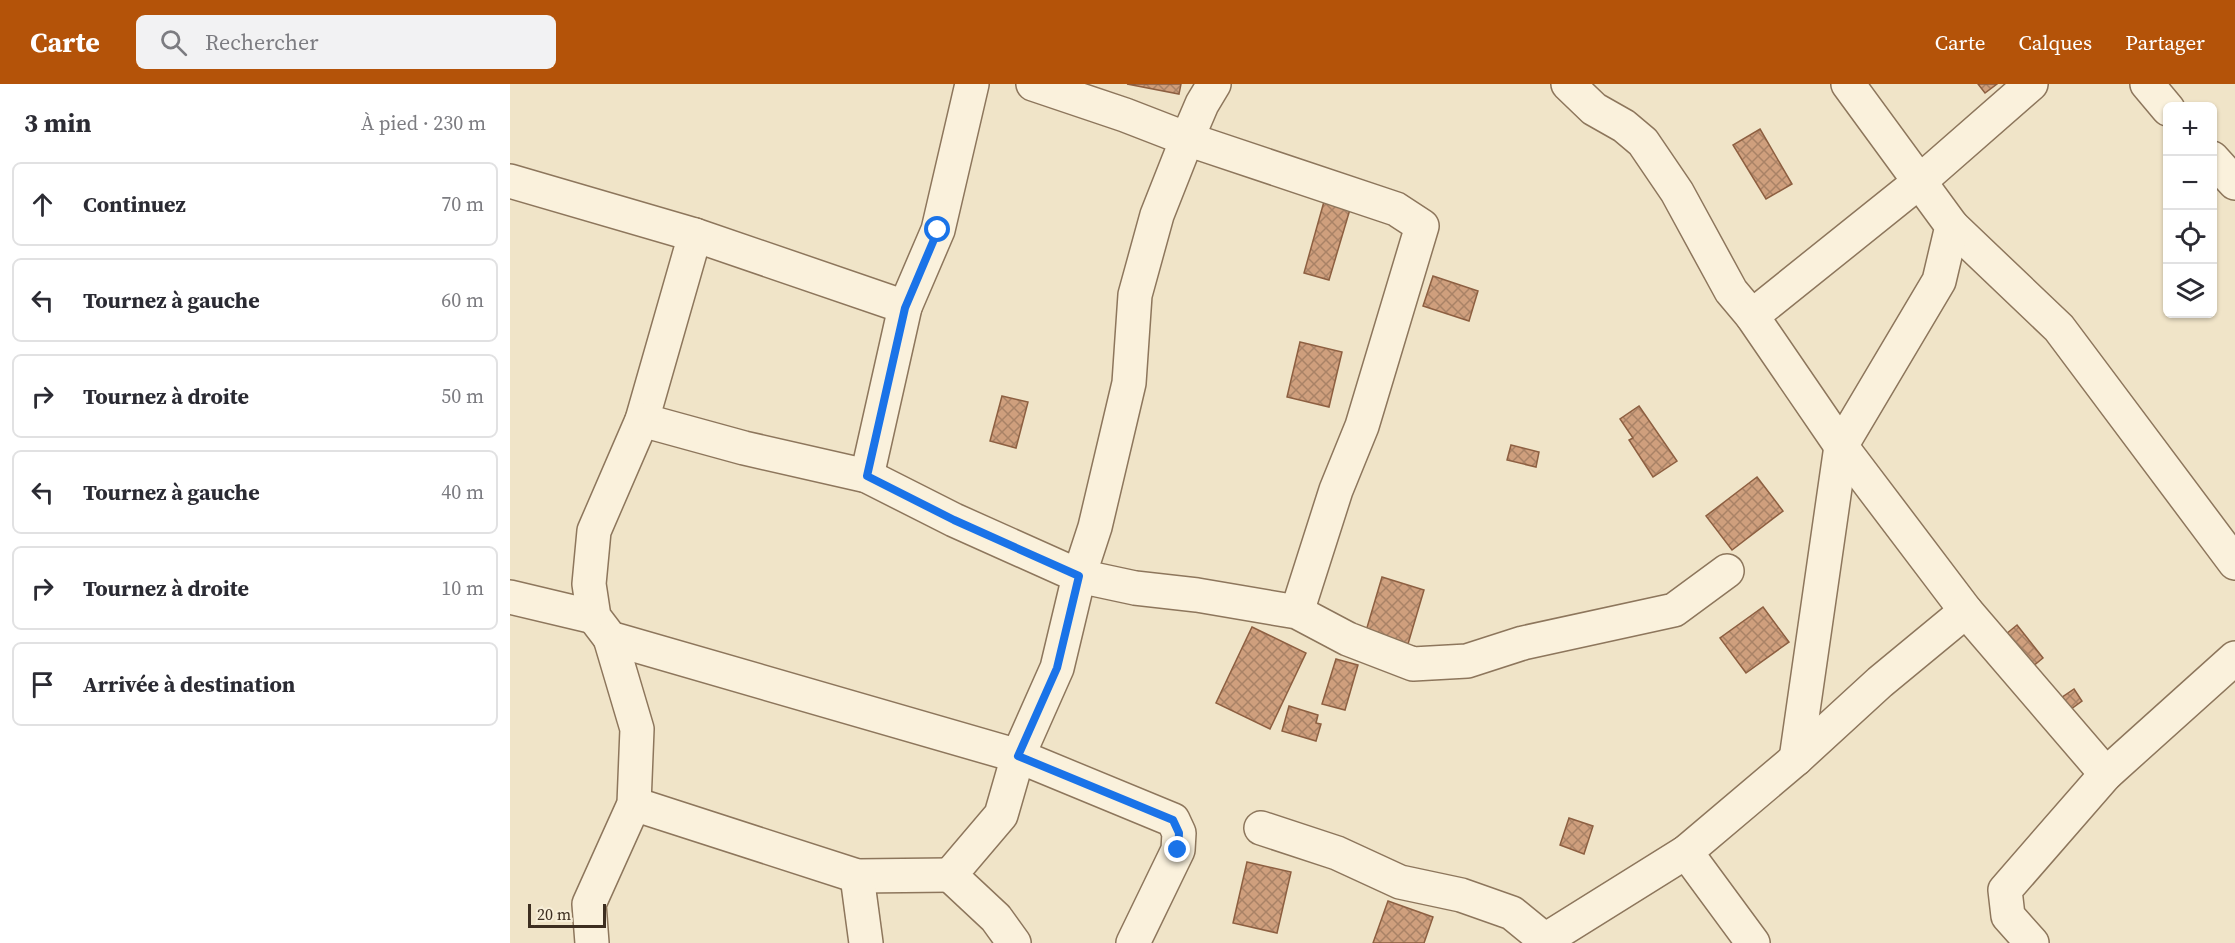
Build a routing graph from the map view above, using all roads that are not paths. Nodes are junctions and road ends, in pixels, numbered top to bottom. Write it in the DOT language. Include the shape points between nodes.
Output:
graph roads {
  1 [pos="972,84"];
  2 [pos="1033,84"];
  3 [pos="1214,84"];
  4 [pos="1568,84"];
  5 [pos="1848,84"];
  6 [pos="2031,84"];
  7 [pos="2147,84"];
  8 [pos="2163,103"];
  9 [pos="1187,139"];
  10 [pos="2217,164"];
  11 [pos="510,181"];
  12 [pos="1919,182"];
  13 [pos="2235,183"];
  14 [pos="1952,226"];
  15 [pos="695,235"];
  16 [pos="905,308"];
  17 [pos="1752,316"];
  18 [pos="642,420"];
  19 [pos="1841,446"];
  20 [pos="867,476"];
  21 [pos="2235,563"];
  22 [pos="1727,571"];
  23 [pos="1079,576"];
  24 [pos="510,597"];
  25 [pos="1966,611"];
  26 [pos="1297,612"];
  27 [pos="602,627"];
  28 [pos="2235,658"];
  29 [pos="1018,756"];
  30 [pos="1796,759"];
  31 [pos="2106,774"];
  32 [pos="634,804"];
  33 [pos="1261,828"];
  34 [pos="1686,852"];
  35 [pos="950,875"];
  36 [pos="857,876"];
  37 [pos="1544,942"];
  38 [pos="592,943"];
  39 [pos="866,943"];
  40 [pos="1014,943"];
  41 [pos="1134,943"];
  42 [pos="1753,943"];
  43 [pos="2032,943"];
  1 -- 16 [label="street" via="938,230"];
  2 -- 9 [label="street"];
  3 -- 9 [label="street"];
  4 -- 17 [label="street" via="1594,109 1642,142 1677,192 1731,291"];
  5 -- 12 [label="street"];
  6 -- 12 [label="street"];
  7 -- 8 [label="street"];
  9 -- 23 [label="street" via="1157,215 1135,295 1129,383 1095,527"];
  9 -- 26 [label="street" via="1396,209 1422,226 1362,426 1325,522"];
  10 -- 13 [label="street"];
  11 -- 15 [label="street"];
  12 -- 14 [label="street"];
  12 -- 17 [label="street"];
  14 -- 19 [label="street" via="1939,281"];
  14 -- 21 [label="street" via="2059,328"];
  15 -- 16 [label="street"];
  15 -- 18 [label="street"];
  16 -- 20 [label="street"];
  17 -- 19 [label="street"];
  18 -- 20 [label="street"];
  18 -- 27 [label="street" via="594,531 589,584"];
  19 -- 25 [label="street"];
  19 -- 30 [label="street"];
  20 -- 23 [label="street"];
  22 -- 26 [label="street" via="1674,610 1523,643 1467,661 1413,664 1348,639"];
  23 -- 26 [label="street"];
  23 -- 29 [label="street" via="1057,668"];
  24 -- 27 [label="street"];
  25 -- 30 [label="street"];
  25 -- 31 [label="street"];
  27 -- 29 [label="street"];
  27 -- 32 [label="street" via="637,729"];
  28 -- 31 [label="street"];
  29 -- 35 [label="street" via="1001,815"];
  29 -- 41 [label="street" via="1173,820 1179,833 1178,850"];
  30 -- 34 [label="street"];
  31 -- 43 [label="street" via="2005,890 2008,916"];
  32 -- 36 [label="street"];
  32 -- 38 [label="street" via="589,904"];
  33 -- 37 [label="street" via="1337,853 1400,882 1461,895 1512,913"];
  34 -- 37 [label="street"];
  34 -- 42 [label="street"];
  35 -- 36 [label="street"];
  35 -- 40 [label="street" via="996,918"];
  36 -- 39 [label="street"];
}
